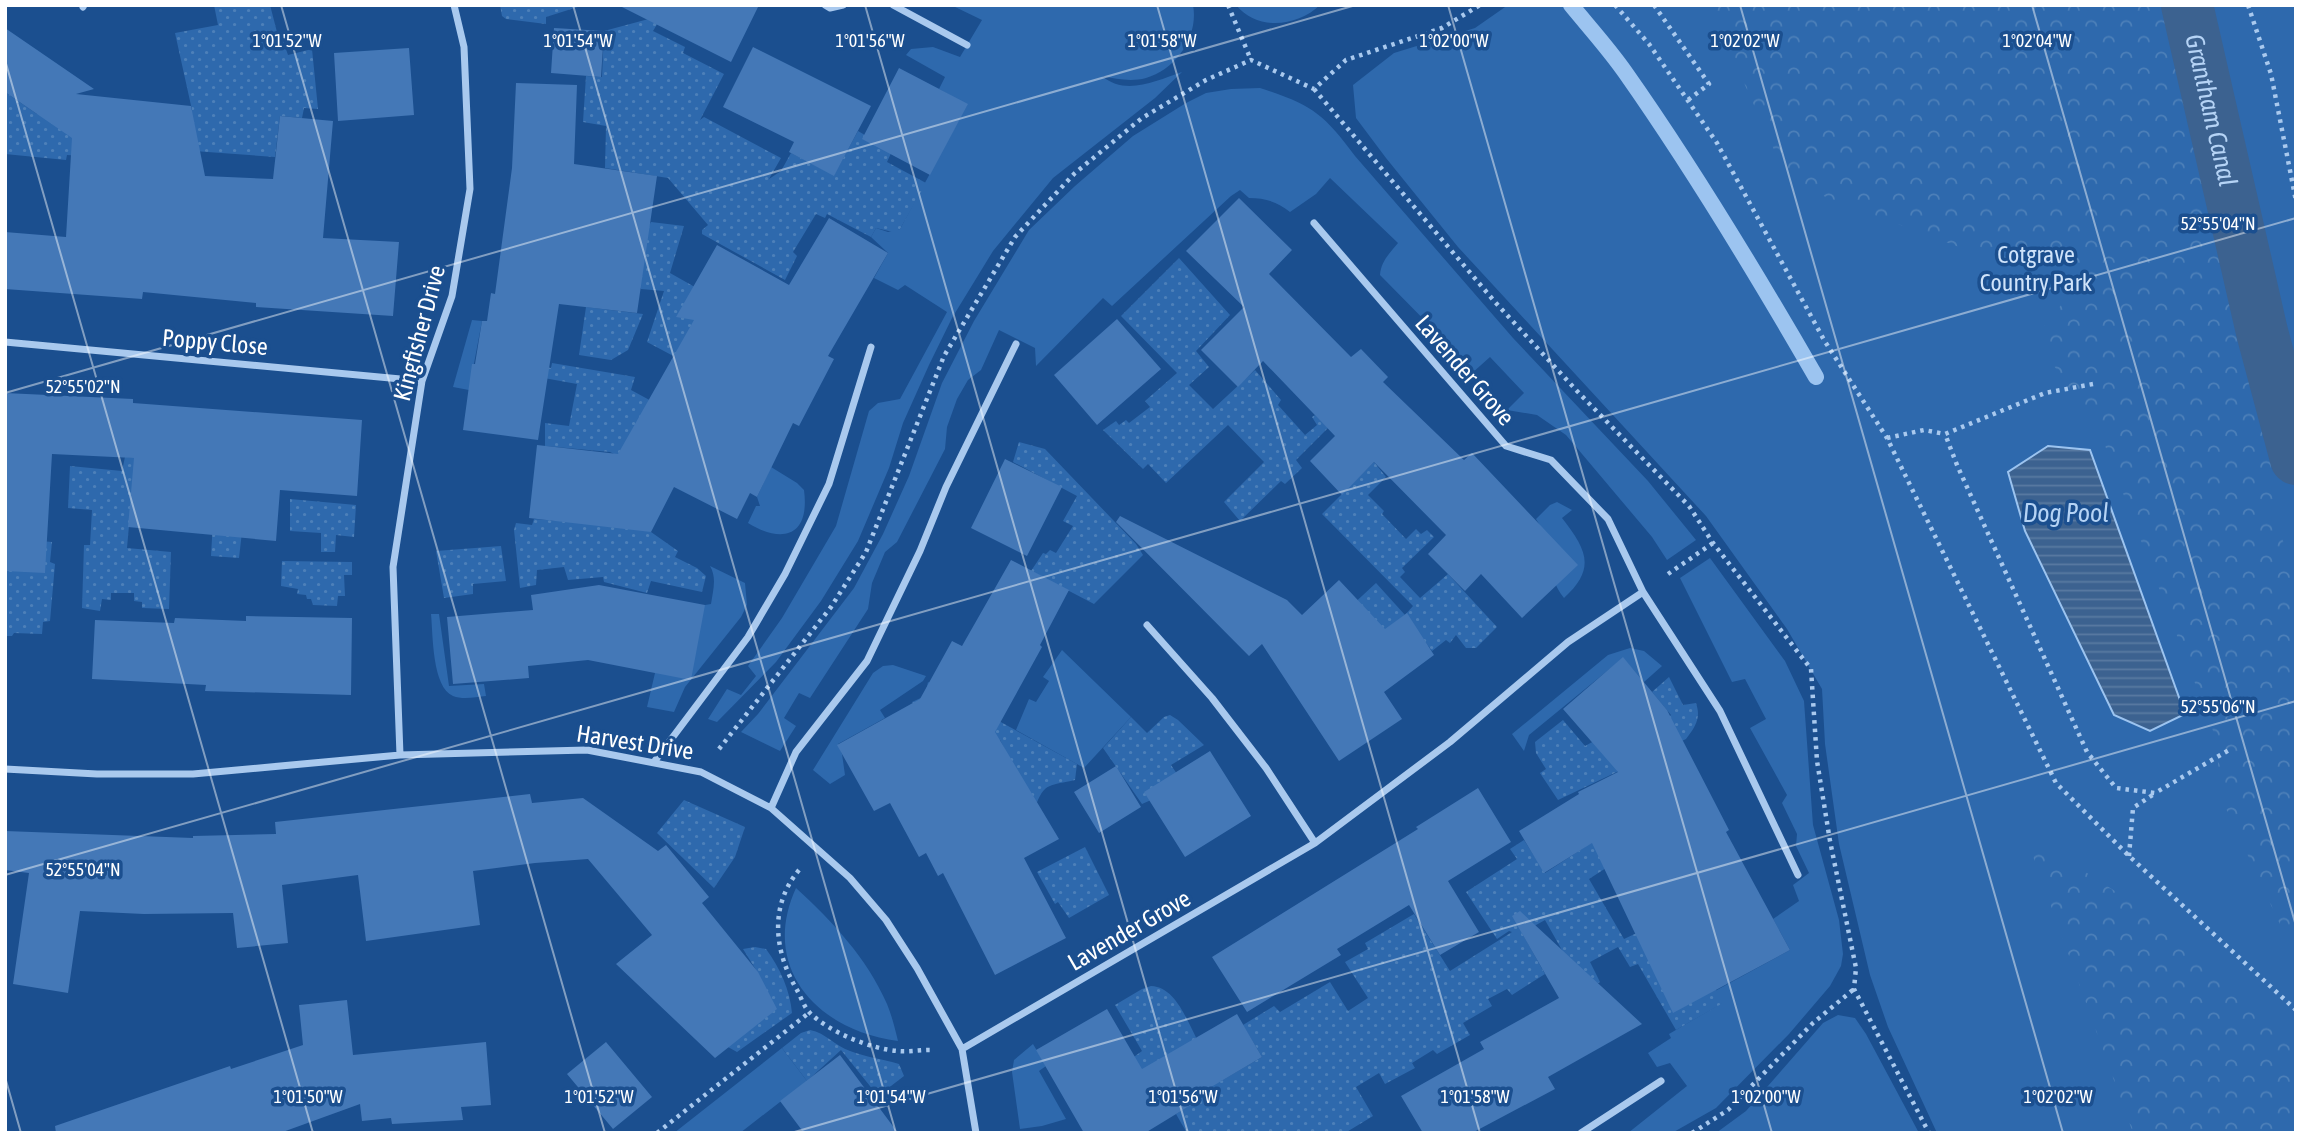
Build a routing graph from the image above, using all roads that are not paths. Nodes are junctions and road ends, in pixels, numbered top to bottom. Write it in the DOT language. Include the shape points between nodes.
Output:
graph roads {
  1 [pos="454,5"];
  2 [pos="825,5"];
  3 [pos="843,5"];
  4 [pos="893,5"];
  5 [pos="967,45"];
  6 [pos="1314,223"];
  7 [pos="5,342"];
  8 [pos="1016,344"];
  9 [pos="871,347"];
  10 [pos="422,381"];
  11 [pos="1643,592"];
  12 [pos="1147,625"];
  13 [pos="400,755"];
  14 [pos="654,762"];
  15 [pos="5,769"];
  16 [pos="771,808"];
  17 [pos="1315,843"];
  18 [pos="1798,875"];
  19 [pos="962,1049"];
  20 [pos="1661,1081"];
  21 [pos="976,1133"];
  22 [pos="1581,1133"];
  1 -- 10 [label="street, Kingfisher Drive" via="464,47 470,189 452,296"];
  2 -- 3 [label="street"];
  4 -- 5 [label="street"];
  6 -- 11 [label="street, Lavender Grove" via="1506,446 1551,460 1608,519"];
  7 -- 10 [label="street, Poppy Close"];
  8 -- 16 [label="street" via="867,661 796,752"];
  9 -- 14 [label="street" via="829,484 785,574 748,637"];
  10 -- 13 [label="street, Kingfisher Drive" via="393,567"];
  11 -- 17 [label="street, Lavender Grove" via="1568,642 1450,742"];
  11 -- 18 [label="street, Lavender Grove" via="1720,711"];
  12 -- 17 [label="street" via="1220,708"];
  13 -- 14 [label="street, Harvest Drive" via="587,750"];
  13 -- 15 [label="street, Harvest Drive" via="193,774"];
  14 -- 16 [label="street, Harvest Drive" via="701,772"];
  16 -- 19 [label="street, Harvest Drive" via="850,878 886,920"];
  17 -- 19 [label="street, Lavender Grove"];
  19 -- 21 [label="street, Harvest Drive"];
  20 -- 22 [label="street"];
}
